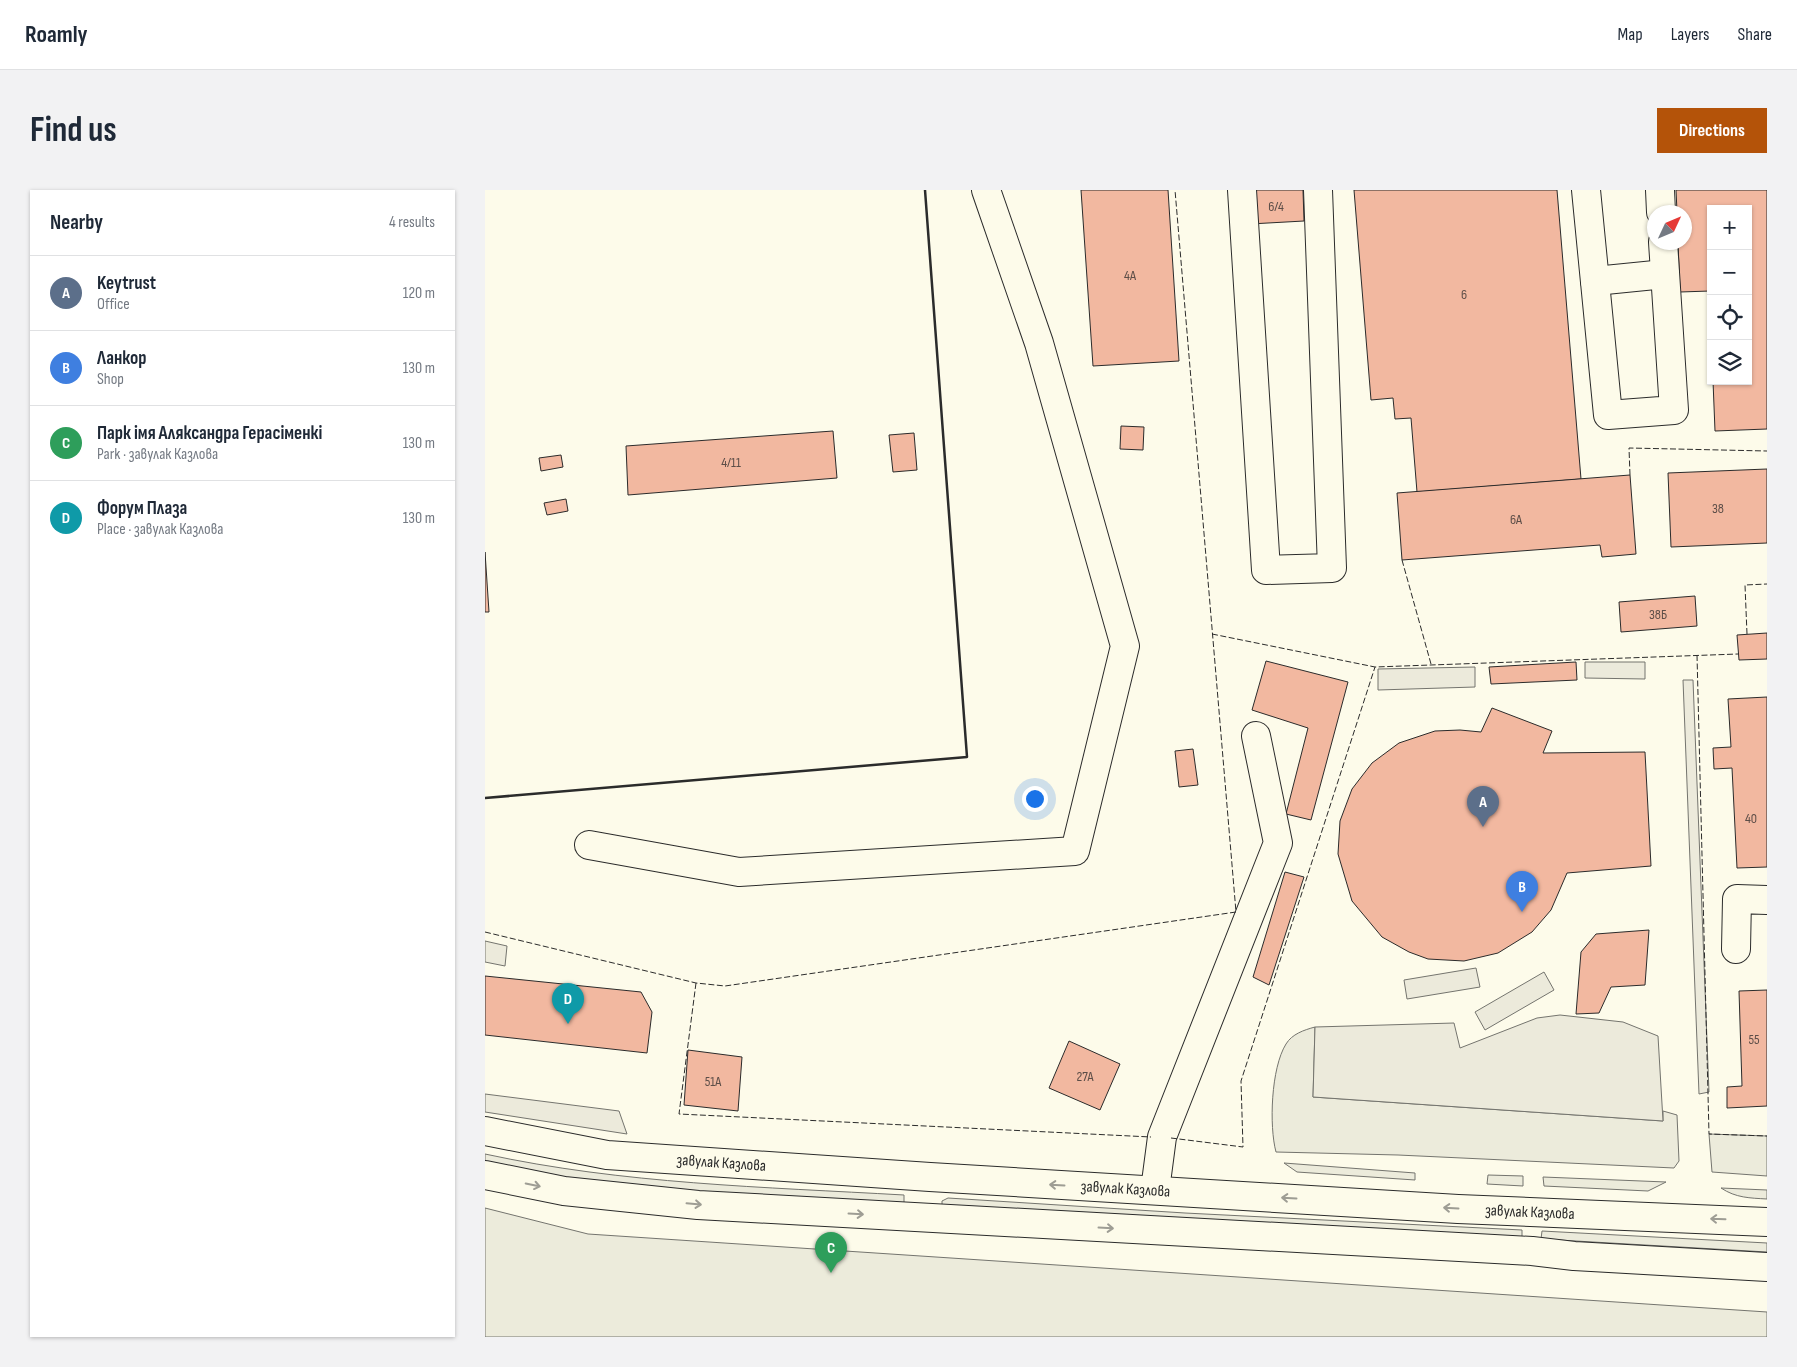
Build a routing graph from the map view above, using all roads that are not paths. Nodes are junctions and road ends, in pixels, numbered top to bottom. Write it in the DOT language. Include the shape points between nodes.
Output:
graph roads {
  1 [pos="986,190"];
  2 [pos="1241,190"];
  3 [pos="1318,190"];
  4 [pos="1586,190"];
  5 [pos="1660,190"];
  6 [pos="1661,205"];
  7 [pos="1664,250"];
  8 [pos="1665,274"];
  9 [pos="1595,281"];
  10 [pos="1256,736"];
  11 [pos="589,845"];
  12 [pos="1767,900"];
  13 [pos="1736,949"];
  14 [pos="485,1131"];
  15 [pos="485,1175"];
  16 [pos="930,1177"];
  17 [pos="1155,1190"];
  18 [pos="929,1218"];
  19 [pos="1767,1222"];
  20 [pos="1767,1267"];
  1 -- 11 [label="main road" via="1039,343 1125,646 1075,851 739,872"];
  2 -- 3 [label="main road" via="1266,570 1332,568"];
  4 -- 9 [label="main road"];
  5 -- 6 [label="main road"];
  7 -- 8 [label="main road"];
  8 -- 9 [label="main road"];
  8 -- 9 [label="main road" via="1674,410 1608,415"];
  10 -- 17 [label="main road" via="1278,843 1162,1137"];
  12 -- 13 [label="main road" via="1737,899"];
  14 -- 16 [label="main road, завулак Казлова" via="607,1155"];
  15 -- 18 [label="main road, one-way" via="564,1191 688,1204"];
  17 -- 16 [label="main road, завулак Казлова, one-way"];
  16 -- 18 [label="main road"];
  19 -- 17 [label="main road, завулак Казлова, one-way" via="1533,1213"];
  18 -- 20 [label="main road, one-way"];
}
